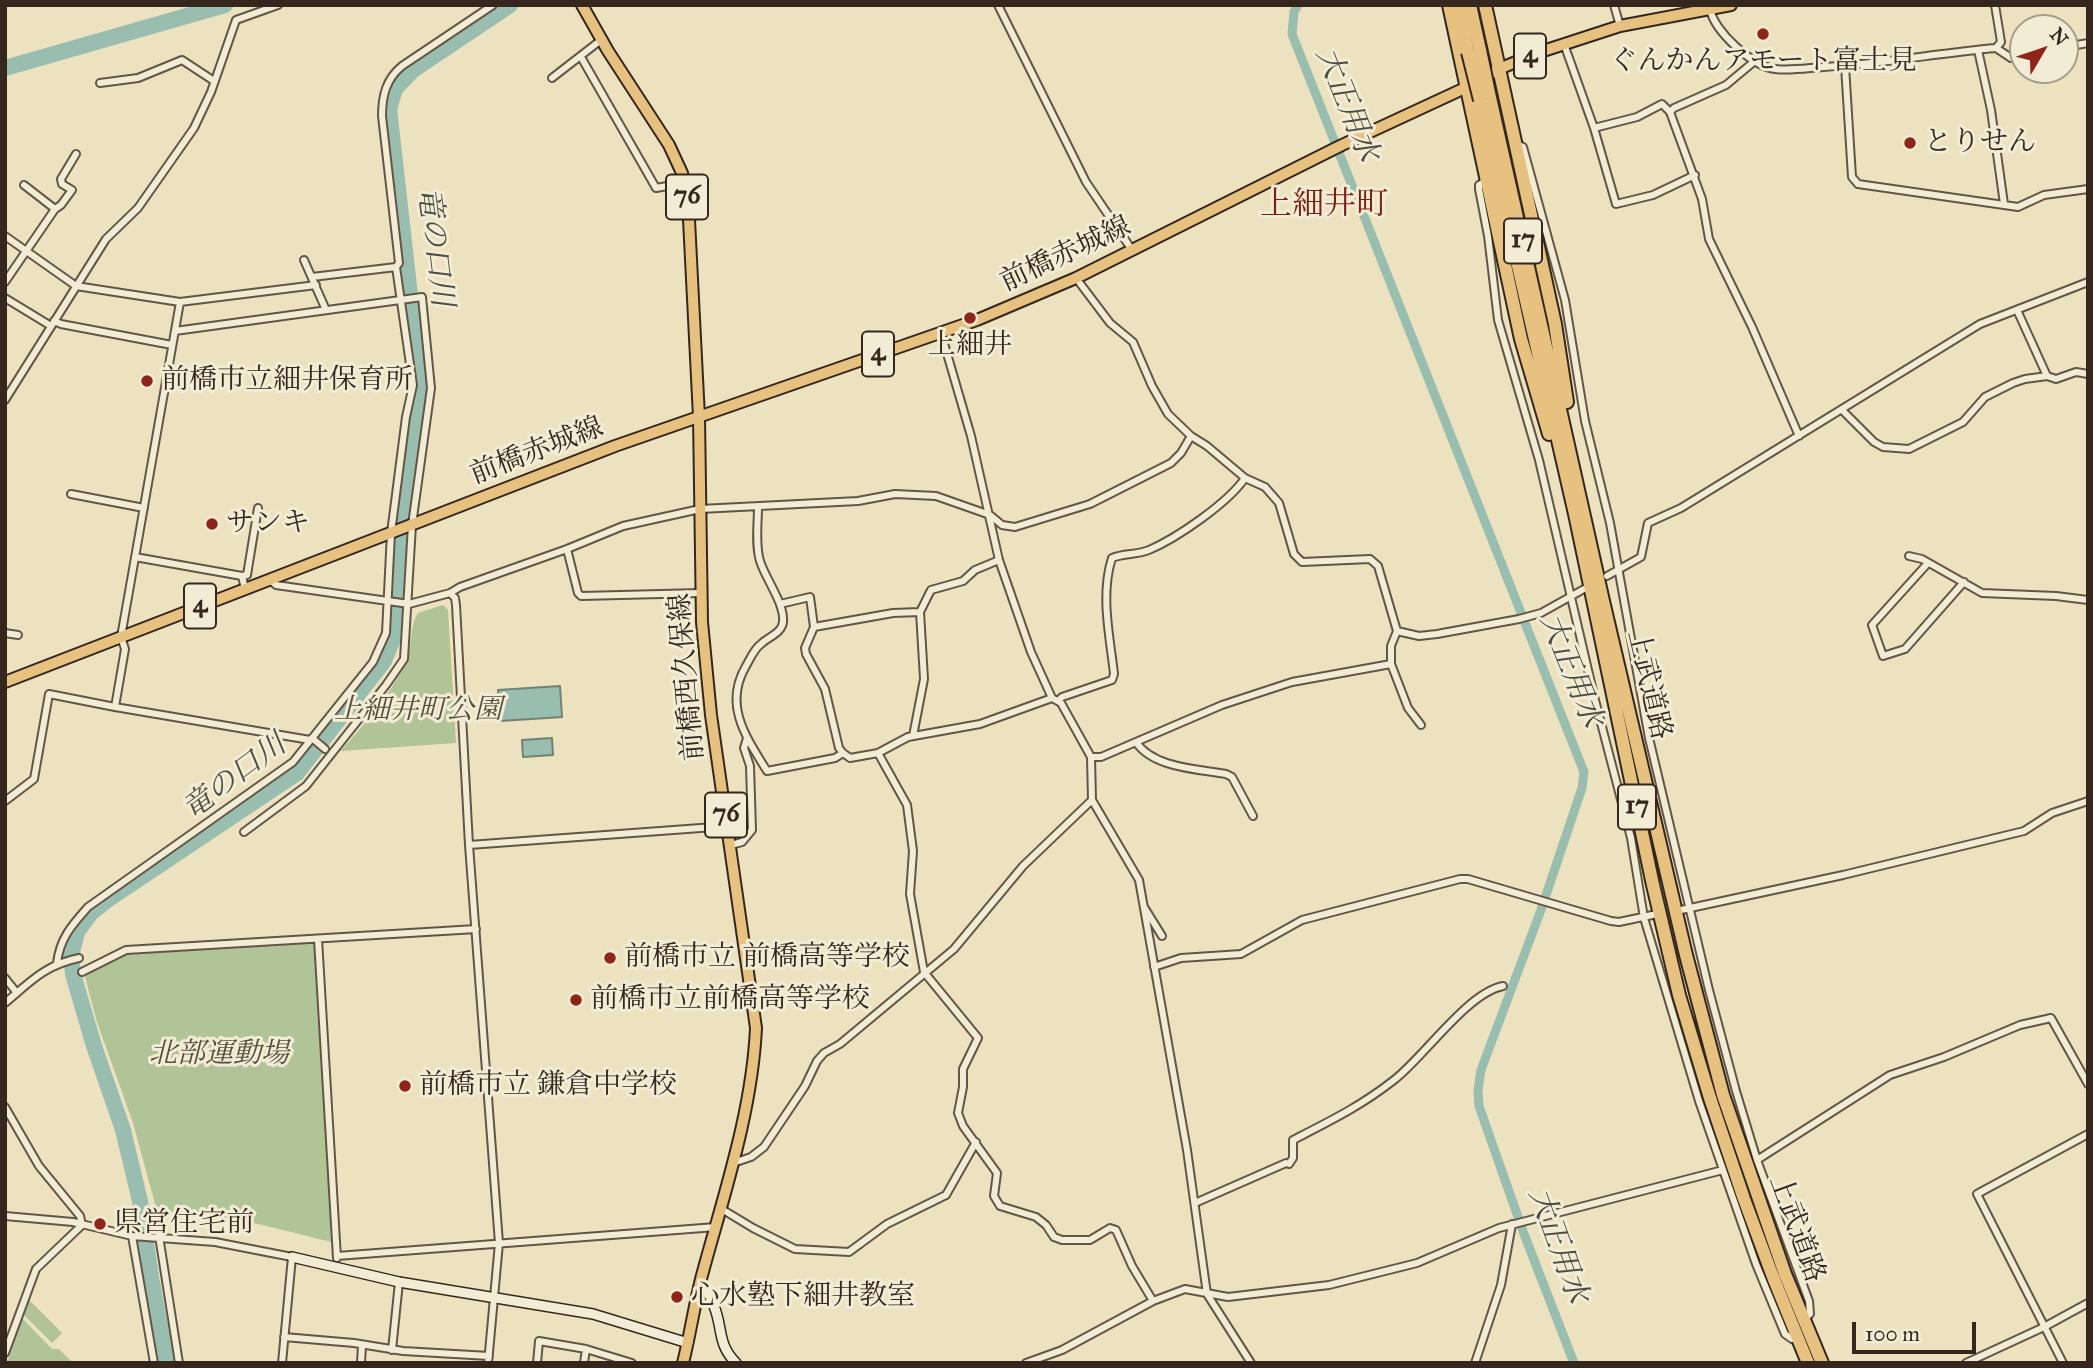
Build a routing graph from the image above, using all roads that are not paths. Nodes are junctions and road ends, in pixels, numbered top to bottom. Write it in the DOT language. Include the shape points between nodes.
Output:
graph roads {
  1 [pos="278,5"];
  2 [pos="493,5"];
  3 [pos="582,5"];
  4 [pos="998,5"];
  5 [pos="1449,5"];
  6 [pos="1458,5"];
  7 [pos="1470,5"];
  8 [pos="1485,5"];
  9 [pos="1614,5"];
  10 [pos="1731,5"];
  11 [pos="1995,5"];
  12 [pos="1710,9"];
  13 [pos="1620,26"];
  14 [pos="601,40"];
  15 [pos="1563,44"];
  16 [pos="1996,48"];
  17 [pos="1978,50"];
  18 [pos="1474,51"];
  19 [pos="581,57"];
  20 [pos="2009,57"];
  21 [pos="1756,60"];
  22 [pos="1845,66"];
  23 [pos="1499,69"];
  24 [pos="552,78"];
  25 [pos="214,80"];
  26 [pos="100,83"];
  27 [pos="1465,88"];
  28 [pos="1670,112"];
  29 [pos="1594,128"];
  30 [pos="1515,143"];
  31 [pos="76,154"];
  32 [pos="1695,175"];
  33 [pos="1487,180"];
  34 [pos="684,183"];
  35 [pos="24,185"];
  36 [pos="2088,189"];
  37 [pos="2004,204"];
  38 [pos="55,209"];
  39 [pos="5,236"];
  40 [pos="1132,250"];
  41 [pos="27,251"];
  42 [pos="304,260"];
  43 [pos="396,267"];
  44 [pos="312,277"];
  45 [pos="1076,278"];
  46 [pos="5,282"];
  47 [pos="2088,282"];
  48 [pos="316,285"];
  49 [pos="76,286"];
  50 [pos="5,298"];
  51 [pos="403,300"];
  52 [pos="180,302"];
  53 [pos="326,310"];
  54 [pos="2017,310"];
  55 [pos="53,323"];
  56 [pos="175,331"];
  57 [pos="941,333"];
  58 [pos="172,345"];
  59 [pos="2088,374"];
  60 [pos="2047,376"];
  61 [pos="5,400"];
  62 [pos="1842,410"];
  63 [pos="699,416"];
  64 [pos="1191,436"];
  65 [pos="1799,436"];
  66 [pos="1245,478"];
  67 [pos="71,494"];
  68 [pos="758,507"];
  69 [pos="144,508"];
  70 [pos="258,508"];
  71 [pos="700,509"];
  72 [pos="1580,514"];
  73 [pos="989,516"];
  74 [pos="411,525"];
  75 [pos="393,532"];
  76 [pos="567,549"];
  77 [pos="135,556"];
  78 [pos="1909,556"];
  79 [pos="999,560"];
  80 [pos="1928,563"];
  81 [pos="1618,570"];
  82 [pos="242,576"];
  83 [pos="1607,576"];
  84 [pos="270,580"];
  85 [pos="1964,582"];
  86 [pos="245,589"];
  87 [pos="1584,589"];
  88 [pos="450,593"];
  89 [pos="701,593"];
  90 [pos="1570,597"];
  91 [pos="2088,600"];
  92 [pos="388,603"];
  93 [pos="409,604"];
  94 [pos="780,604"];
  95 [pos="920,612"];
  96 [pos="814,627"];
  97 [pos="1397,631"];
  98 [pos="5,634"];
  99 [pos="18,635"];
  100 [pos="121,637"];
  101 [pos="1391,664"];
  102 [pos="5,682"];
  103 [pos="1055,700"];
  104 [pos="115,707"];
  105 [pos="1421,725"];
  106 [pos="913,736"];
  107 [pos="747,738"];
  108 [pos="312,739"];
  109 [pos="1136,742"];
  110 [pos="325,749"];
  111 [pos="842,753"];
  112 [pos="878,753"];
  113 [pos="1091,757"];
  114 [pos="1092,800"];
  115 [pos="2088,801"];
  116 [pos="5,802"];
  117 [pos="1253,816"];
  118 [pos="728,826"];
  119 [pos="244,832"];
  120 [pos="469,845"];
  121 [pos="731,845"];
  122 [pos="1143,905"];
  123 [pos="1689,908"];
  124 [pos="1681,910"];
  125 [pos="1657,914"];
  126 [pos="1644,918"];
  127 [pos="475,929"];
  128 [pos="1162,936"];
  129 [pos="318,939"];
  130 [pos="77,958"];
  131 [pos="59,962"];
  132 [pos="1154,967"];
  133 [pos="82,972"];
  134 [pos="924,972"];
  135 [pos="5,978"];
  136 [pos="1503,986"];
  137 [pos="17,993"];
  138 [pos="5,1003"];
  139 [pos="2088,1084"];
  140 [pos="5,1107"];
  141 [pos="2088,1135"];
  142 [pos="976,1142"];
  143 [pos="1757,1160"];
  144 [pos="733,1163"];
  145 [pos="1723,1170"];
  146 [pos="1195,1203"];
  147 [pos="720,1208"];
  148 [pos="5,1216"];
  149 [pos="156,1217"];
  150 [pos="1514,1224"];
  151 [pos="82,1225"];
  152 [pos="717,1227"];
  153 [pos="159,1236"];
  154 [pos="135,1237"];
  155 [pos="499,1243"];
  156 [pos="337,1256"];
  157 [pos="292,1257"];
  158 [pos="337,1268"];
  159 [pos="701,1281"];
  160 [pos="399,1282"];
  161 [pos="1207,1294"];
  162 [pos="494,1297"];
  163 [pos="1153,1301"];
  164 [pos="2088,1303"];
  165 [pos="1804,1320"];
  166 [pos="2044,1327"];
  167 [pos="284,1337"];
  168 [pos="1797,1338"];
  169 [pos="688,1343"];
  170 [pos="362,1345"];
  171 [pos="586,1349"];
  172 [pos="393,1350"];
  173 [pos="5,1353"];
  174 [pos="488,1360"];
  175 [pos="154,1363"];
  176 [pos="179,1363"];
  177 [pos="282,1363"];
  178 [pos="361,1363"];
  179 [pos="537,1363"];
  180 [pos="584,1363"];
  181 [pos="632,1363"];
  182 [pos="683,1363"];
  183 [pos="736,1363"];
  184 [pos="1026,1363"];
  185 [pos="1251,1363"];
  186 [pos="1475,1363"];
  187 [pos="1808,1363"];
  188 [pos="1822,1363"];
  189 [pos="1966,1363"];
  190 [pos="2063,1363"];
  1 -- 25 [label="street" via="236,20"];
  2 -- 43 [label="street" via="402,66 382,95"];
  3 -- 14 [label="main road, 前橋西久保線 / 76"];
  4 -- 40 [label="street" via="1086,182"];
  5 -- 27 [label="highway, 17"];
  6 -- 18 [label="highway, 上武道路 / 17"];
  7 -- 18 [label="highway, 上武道路 / 17"];
  8 -- 23 [label="highway, 17"];
  9 -- 13 [label="street"];
  10 -- 12 [label="main road, 前橋赤城線 / 4"];
  11 -- 16 [label="street" via="2001,42"];
  12 -- 13 [label="main road, 前橋赤城線 / 4"];
  12 -- 21 [label="street" via="1725,37"];
  13 -- 15 [label="main road, 前橋赤城線 / 4"];
  14 -- 19 [label="street"];
  14 -- 34 [label="main road, 前橋西久保線 / 76" via="669,145"];
  15 -- 23 [label="main road, 前橋赤城線 / 4"];
  15 -- 29 [label="street"];
  16 -- 17 [label="street"];
  16 -- 20 [label="street"];
  17 -- 22 [label="street"];
  17 -- 37 [label="street"];
  18 -- 72 [label="highway, 上武道路 / 17, bridge"];
  19 -- 24 [label="street"];
  19 -- 34 [label="street" via="656,188"];
  21 -- 22 [label="street" via="1773,69"];
  21 -- 28 [label="street" via="1726,85"];
  22 -- 37 [label="street" via="1853,181"];
  23 -- 27 [label="main road, 前橋赤城線 / 4"];
  23 -- 30 [label="highway, 17"];
  25 -- 26 [label="street" via="182,60 138,78"];
  25 -- 49 [label="street" via="194,128 138,208 106,239"];
  27 -- 33 [label="highway, 17"];
  27 -- 40 [label="main road, 前橋赤城線 / 4"];
  28 -- 29 [label="street" via="1662,104 1637,117"];
  28 -- 32 [label="street"];
  29 -- 32 [label="street" via="1616,204 1653,195"];
  30 -- 72 [label="highway, 17" via="1555,324"];
  30 -- 81 [label="street" via="1523,147 1558,270"];
  31 -- 38 [label="street" via="61,179 72,190"];
  32 -- 65 [label="street" via="1709,239"];
  33 -- 72 [label="highway, 17" via="1521,339"];
  33 -- 90 [label="street" via="1479,189 1498,320 1539,460"];
  34 -- 63 [label="main road, 前橋西久保線 / 76"];
  35 -- 38 [label="street"];
  36 -- 37 [label="street" via="2044,195 2018,207"];
  38 -- 41 [label="street"];
  39 -- 41 [label="street"];
  40 -- 45 [label="main road, 前橋赤城線 / 4"];
  41 -- 46 [label="street"];
  41 -- 49 [label="street"];
  42 -- 44 [label="street"];
  43 -- 44 [label="street"];
  43 -- 51 [label="street"];
  44 -- 48 [label="street"];
  45 -- 57 [label="main road, 前橋赤城線 / 4"];
  45 -- 64 [label="street" via="1110,323 1133,342 1168,414"];
  47 -- 54 [label="street"];
  48 -- 52 [label="street"];
  48 -- 53 [label="street"];
  49 -- 52 [label="street"];
  49 -- 55 [label="street"];
  50 -- 55 [label="street"];
  51 -- 53 [label="street"];
  51 -- 74 [label="street" via="422,297 432,388"];
  51 -- 75 [label="street" via="413,385"];
  52 -- 56 [label="street"];
  53 -- 56 [label="street"];
  54 -- 60 [label="street"];
  54 -- 62 [label="street" via="1980,324"];
  55 -- 58 [label="street"];
  55 -- 61 [label="street"];
  56 -- 58 [label="street"];
  57 -- 63 [label="main road, 前橋赤城線 / 4"];
  57 -- 73 [label="street"];
  58 -- 69 [label="street"];
  59 -- 60 [label="street"];
  60 -- 62 [label="street" via="2025,379 1985,397 1963,422 1909,449 1874,442"];
  62 -- 65 [label="street"];
  63 -- 71 [label="main road, 前橋西久保線 / 76"];
  63 -- 74 [label="main road, 前橋赤城線 / 4"];
  64 -- 66 [label="street"];
  64 -- 73 [label="street" via="1171,463 1090,504 1015,527"];
  65 -- 81 [label="street" via="1648,523 1641,556"];
  66 -- 97 [label="street" via="1265,486 1279,503 1294,554 1302,562 1370,559 1378,566"];
  66 -- 103 [label="street" via="1199,521 1146,551 1112,558 1106,598 1112,680"];
  67 -- 69 [label="street"];
  68 -- 71 [label="street"];
  68 -- 73 [label="street" via="895,494 936,496"];
  68 -- 94 [label="street" via="759,558"];
  69 -- 77 [label="street"];
  70 -- 82 [label="street" via="247,575"];
  71 -- 76 [label="street" via="623,526"];
  71 -- 89 [label="main road, 前橋西久保線 / 76"];
  72 -- 165 [label="highway, 上武道路 / 17" via="1723,1095"];
  72 -- 168 [label="highway, 上武道路 / 17" via="1679,995 1744,1199"];
  73 -- 79 [label="street"];
  74 -- 75 [label="main road, 4"];
  74 -- 93 [label="street"];
  75 -- 84 [label="main road, 4"];
  75 -- 92 [label="street"];
  76 -- 88 [label="street"];
  76 -- 89 [label="street" via="582,596"];
  77 -- 82 [label="street"];
  77 -- 100 [label="street"];
  78 -- 80 [label="street"];
  79 -- 95 [label="street" via="963,581 931,590"];
  79 -- 103 [label="street" via="1031,652"];
  80 -- 85 [label="street"];
  80 -- 85 [label="street" via="1872,625 1883,656 1905,649"];
  81 -- 83 [label="street"];
  81 -- 123 [label="street" via="1649,738"];
  82 -- 86 [label="street"];
  84 -- 86 [label="main road, 4"];
  84 -- 92 [label="street" via="276,585"];
  85 -- 91 [label="street" via="1982,593"];
  86 -- 100 [label="main road, 4"];
  87 -- 90 [label="street"];
  88 -- 93 [label="street"];
  88 -- 120 [label="street" via="456,605"];
  89 -- 118 [label="main road, 前橋西久保線 / 76" via="710,715"];
  90 -- 97 [label="street" via="1520,620 1419,636"];
  90 -- 126 [label="street" via="1631,838"];
  92 -- 93 [label="street"];
  92 -- 108 [label="street" via="386,633 373,662"];
  93 -- 119 [label="street" via="404,659 386,685 306,786"];
  94 -- 96 [label="street" via="810,597"];
  94 -- 107 [label="street" via="783,622 779,631 758,645 735,692"];
  95 -- 96 [label="street"];
  95 -- 106 [label="street" via="924,679"];
  96 -- 111 [label="street" via="806,654 825,690"];
  97 -- 101 [label="street"];
  98 -- 99 [label="street"];
  100 -- 102 [label="main road, 4"];
  100 -- 104 [label="street" via="125,649"];
  101 -- 105 [label="street" via="1402,696"];
  101 -- 109 [label="street" via="1292,682 1222,705"];
  103 -- 106 [label="street" via="980,724"];
  103 -- 113 [label="street"];
  104 -- 108 [label="street"];
  104 -- 116 [label="street" via="49,694 34,779"];
  106 -- 112 [label="street"];
  107 -- 111 [label="street" via="767,771"];
  107 -- 121 [label="street" via="744,748 750,766 752,830 743,842"];
  108 -- 110 [label="street"];
  108 -- 131 [label="street" via="293,762 88,907 68,929 59,947"];
  109 -- 113 [label="street"];
  109 -- 117 [label="street" via="1141,750 1162,760 1233,777"];
  111 -- 112 [label="street" via="850,758"];
  112 -- 134 [label="street" via="907,805 913,851 910,894"];
  113 -- 114 [label="street"];
  114 -- 122 [label="street" via="1139,880"];
  114 -- 134 [label="street" via="1023,866 954,949"];
  115 -- 123 [label="street" via="2052,813 2024,831"];
  118 -- 120 [label="street"];
  118 -- 121 [label="main road, 前橋西久保線 / 76"];
  120 -- 127 [label="street"];
  121 -- 144 [label="main road, 前橋西久保線 / 76" via="756,1028 754,1067"];
  122 -- 128 [label="street"];
  122 -- 132 [label="street"];
  123 -- 124 [label="street"];
  123 -- 143 [label="street"];
  125 -- 126 [label="street"];
  126 -- 132 [label="street" via="1611,921 1460,879 1302,920 1241,954 1181,958"];
  126 -- 145 [label="street"];
  127 -- 129 [label="street"];
  127 -- 155 [label="street"];
  129 -- 133 [label="street" via="126,950"];
  129 -- 156 [label="street"];
  130 -- 131 [label="street"];
  131 -- 137 [label="street"];
  132 -- 146 [label="street"];
  134 -- 142 [label="street" via="978,1038 963,1069 958,1113"];
  134 -- 144 [label="street" via="824,1053 764,1147"];
  135 -- 137 [label="street"];
  136 -- 146 [label="street" via="1469,1006 1364,1104 1293,1140 1289,1164"];
  137 -- 138 [label="street"];
  139 -- 143 [label="street" via="2051,1018 2020,1025 1890,1075"];
  140 -- 151 [label="street" via="39,1166 80,1216"];
  141 -- 166 [label="street" via="1976,1194"];
  142 -- 147 [label="street" via="947,1195 887,1224 849,1252 795,1249"];
  142 -- 163 [label="street" via="997,1173 994,1196 1000,1206 1036,1217 1062,1240 1090,1240 1110,1228 1116,1230"];
  143 -- 165 [label="street" via="1809,1301 1810,1314"];
  144 -- 147 [label="main road, 前橋西久保線 / 76"];
  145 -- 150 [label="street"];
  145 -- 168 [label="street" via="1785,1334"];
  146 -- 161 [label="street"];
  147 -- 152 [label="main road, 前橋西久保線 / 76"];
  148 -- 151 [label="street"];
  149 -- 153 [label="street"];
  150 -- 161 [label="street" via="1417,1263 1329,1285 1228,1297"];
  150 -- 186 [label="street" via="1501,1285"];
  151 -- 154 [label="street"];
  151 -- 173 [label="street" via="36,1269"];
  152 -- 155 [label="street"];
  152 -- 159 [label="main road, 前橋西久保線 / 76"];
  153 -- 154 [label="street"];
  153 -- 157 [label="street"];
  153 -- 176 [label="street"];
  154 -- 175 [label="street"];
  155 -- 156 [label="street"];
  155 -- 162 [label="street"];
  156 -- 158 [label="street"];
  157 -- 158 [label="street"];
  157 -- 167 [label="street"];
  158 -- 160 [label="street"];
  159 -- 169 [label="main road, 前橋西久保線 / 76"];
  159 -- 183 [label="street" via="715,1307 720,1339"];
  160 -- 162 [label="street"];
  160 -- 172 [label="street"];
  161 -- 163 [label="street" via="1185,1289"];
  161 -- 185 [label="street"];
  162 -- 169 [label="street" via="593,1314"];
  162 -- 174 [label="street"];
  163 -- 184 [label="street" via="1062,1350"];
  164 -- 166 [label="street"];
  165 -- 188 [label="highway, 上武道路 / 17"];
  166 -- 189 [label="street"];
  166 -- 190 [label="street"];
  167 -- 170 [label="street"];
  167 -- 177 [label="street"];
  168 -- 187 [label="highway, 上武道路 / 17"];
  169 -- 182 [label="main road, 前橋西久保線 / 76"];
  170 -- 172 [label="street"];
  170 -- 178 [label="street"];
  171 -- 179 [label="street" via="539,1341"];
  171 -- 180 [label="street"];
  171 -- 181 [label="street"];
  172 -- 174 [label="street"];
}
